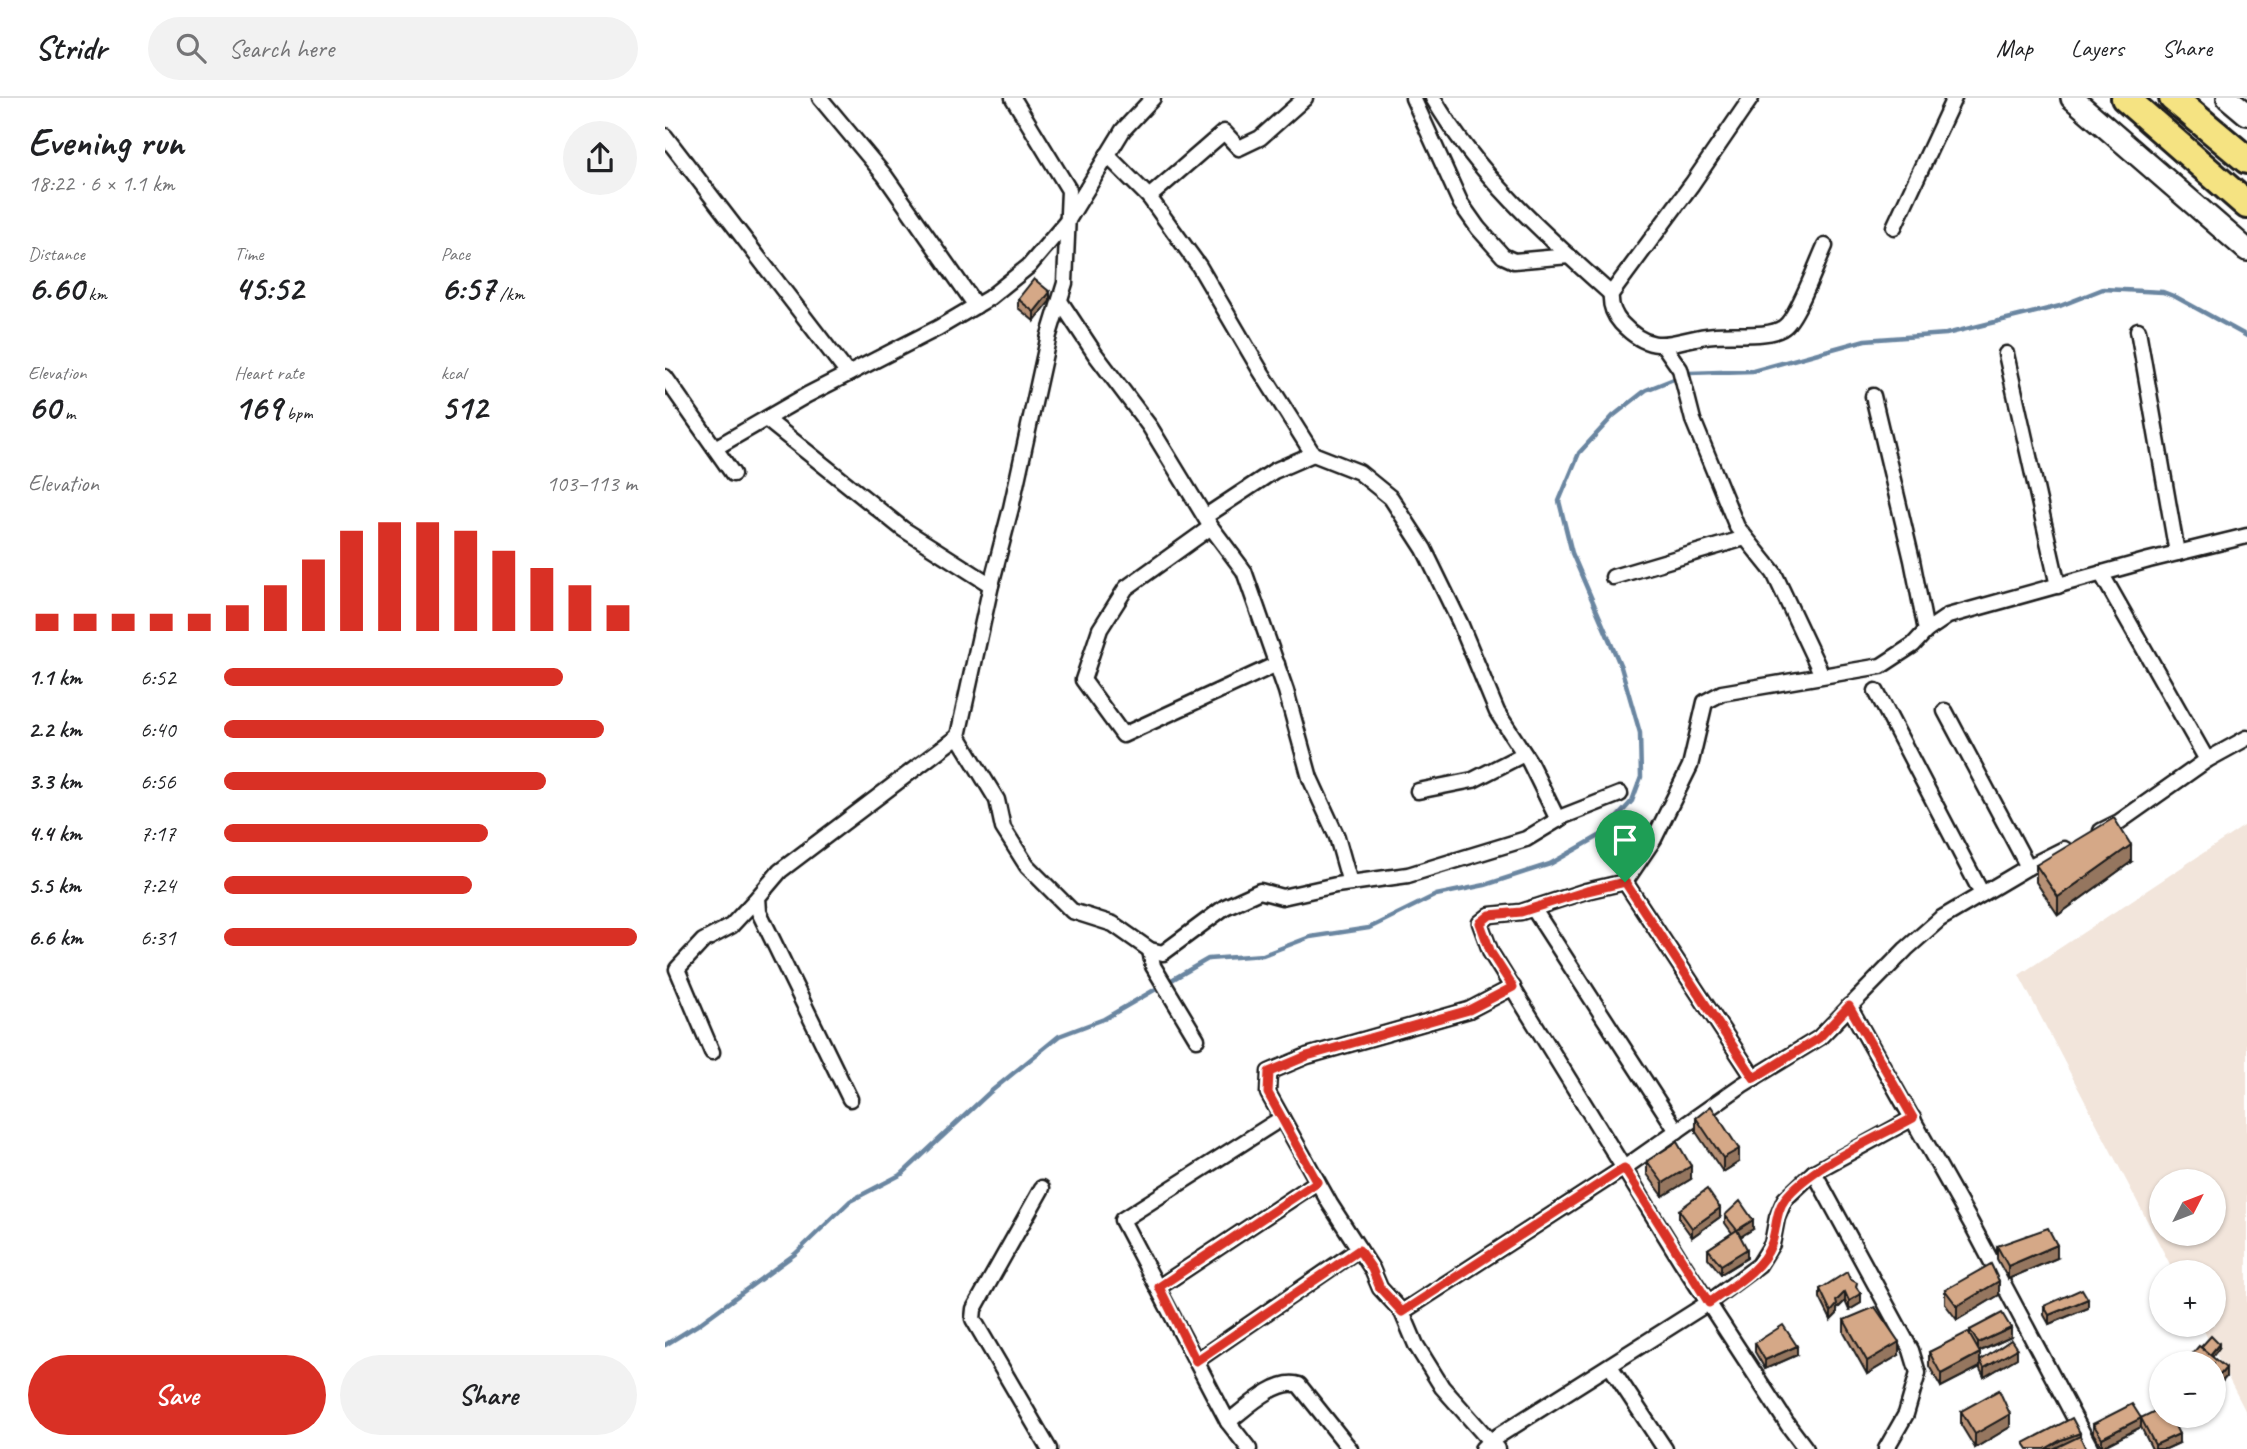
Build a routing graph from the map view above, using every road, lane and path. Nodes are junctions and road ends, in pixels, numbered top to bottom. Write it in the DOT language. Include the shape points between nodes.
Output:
graph roads {
  1 [pos="820,98"];
  2 [pos="1013,98"];
  3 [pos="1153,98"];
  4 [pos="1305,98"];
  5 [pos="1413,98"];
  6 [pos="1433,98"];
  7 [pos="1751,98"];
  8 [pos="1954,98"];
  9 [pos="2072,98"];
  10 [pos="2125,98"];
  11 [pos="2173,98"];
  12 [pos="2228,98"];
  13 [pos="2247,114"];
  14 [pos="665,136"];
  15 [pos="1107,155"];
  16 [pos="2247,160"];
  17 [pos="1149,197"];
  18 [pos="2247,205"];
  19 [pos="1068,220"];
  20 [pos="1894,227"];
  21 [pos="1825,246"];
  22 [pos="2247,250"];
  23 [pos="1569,256"];
  24 [pos="1611,294"];
  25 [pos="1060,301"];
  26 [pos="976,306"];
  27 [pos="2138,330"];
  28 [pos="1664,346"];
  29 [pos="2006,354"];
  30 [pos="848,374"];
  31 [pos="665,377"];
  32 [pos="1873,396"];
  33 [pos="766,419"];
  34 [pos="715,448"];
  35 [pos="1313,454"];
  36 [pos="733,474"];
  37 [pos="1208,522"];
  38 [pos="2247,537"];
  39 [pos="1745,538"];
  40 [pos="2177,553"];
  41 [pos="2101,573"];
  42 [pos="1613,577"];
  43 [pos="991,585"];
  44 [pos="2057,586"];
  45 [pos="1926,631"];
  46 [pos="1277,664"];
  47 [pos="1822,675"];
  48 [pos="1876,691"];
  49 [pos="1945,711"];
  50 [pos="958,736"];
  51 [pos="2247,738"];
  52 [pos="1524,754"];
  53 [pos="2207,760"];
  54 [pos="1417,791"];
  55 [pos="1620,794"];
  56 [pos="1557,820"];
  57 [pos="2028,867"];
  58 [pos="1625,882"];
  59 [pos="1350,883"];
  60 [pos="1982,894"];
  61 [pos="758,897"];
  62 [pos="1533,908"];
  63 [pos="1150,950"];
  64 [pos="1513,987"];
  65 [pos="1849,1006"];
  66 [pos="1197,1039"];
  67 [pos="712,1052"];
  68 [pos="1754,1078"];
  69 [pos="850,1099"];
  70 [pos="1282,1118"];
  71 [pos="1913,1118"];
  72 [pos="1677,1131"];
  73 [pos="1624,1168"];
  74 [pos="1814,1172"];
  75 [pos="1317,1182"];
  76 [pos="1042,1188"];
  77 [pos="1359,1250"];
  78 [pos="1159,1287"];
  79 [pos="1709,1303"];
  80 [pos="1402,1312"];
  81 [pos="1196,1361"];
  82 [pos="1610,1366"];
  83 [pos="1228,1422"];
  84 [pos="1489,1446"];
  85 [pos="1049,1449"];
  86 [pos="1249,1449"];
  87 [pos="1350,1449"];
  88 [pos="1664,1449"];
  89 [pos="1806,1449"];
  90 [pos="1886,1449"];
  91 [pos="2091,1449"];
  1 -- 26 [label="street" via="885,176"];
  2 -- 19 [label="street" via="1069,190"];
  3 -- 15 [label="street"];
  4 -- 17 [label="street" via="1260,138 1239,148 1224,132"];
  5 -- 23 [label="street" via="1461,204 1503,256 1514,261"];
  6 -- 23 [label="street" via="1483,171"];
  7 -- 24 [label="street"];
  8 -- 20 [label="street"];
  9 -- 22 [label="main road"];
  10 -- 18 [label="highway"];
  11 -- 16 [label="highway"];
  12 -- 13 [label="main road"];
  14 -- 30 [label="street"];
  15 -- 17 [label="street"];
  15 -- 19 [label="street"];
  17 -- 35 [label="street" via="1199,266"];
  19 -- 25 [label="street"];
  19 -- 26 [label="street" via="1029,266"];
  21 -- 28 [label="street" via="1793,317 1784,327 1772,333 1713,335"];
  23 -- 24 [label="street"];
  24 -- 28 [label="street" via="1617,319 1629,331 1645,342"];
  25 -- 37 [label="street" via="1150,427"];
  25 -- 43 [label="street"];
  26 -- 30 [label="street"];
  27 -- 40 [label="street"];
  28 -- 39 [label="street" via="1680,369 1693,420"];
  29 -- 44 [label="street"];
  30 -- 33 [label="street"];
  31 -- 34 [label="street"];
  32 -- 45 [label="street"];
  33 -- 34 [label="street"];
  33 -- 43 [label="street" via="903,529"];
  34 -- 36 [label="street"];
  35 -- 37 [label="street" via="1274,471"];
  35 -- 52 [label="street" via="1359,471 1391,498 1424,549 1497,712"];
  37 -- 46 [label="street" via="1244,571"];
  37 -- 46 [label="street" via="1126,588 1100,629 1083,680 1123,735"];
  38 -- 40 [label="street"];
  39 -- 42 [label="street"];
  39 -- 47 [label="street" via="1775,573"];
  40 -- 41 [label="street"];
  41 -- 44 [label="street"];
  41 -- 53 [label="street"];
  43 -- 50 [label="street"];
  44 -- 45 [label="street" via="1948,616"];
  45 -- 47 [label="street" via="1881,666"];
  46 -- 59 [label="street" via="1310,778 1337,837"];
  47 -- 58 [label="street" via="1722,693 1705,702 1690,766 1654,839"];
  48 -- 60 [label="street"];
  49 -- 57 [label="street"];
  50 -- 61 [label="street" via="780,870"];
  50 -- 63 [label="street" via="997,800 1003,828 1027,866 1072,911 1113,924"];
  51 -- 53 [label="street"];
  52 -- 54 [label="street" via="1473,780"];
  52 -- 56 [label="street"];
  53 -- 57 [label="street" via="2119,822"];
  55 -- 56 [label="street"];
  56 -- 59 [label="street" via="1526,839 1479,855 1408,875"];
  57 -- 60 [label="street"];
  58 -- 62 [label="street"];
  58 -- 68 [label="street"];
  59 -- 63 [label="street" via="1282,897 1259,891 1226,907 1163,953"];
  60 -- 65 [label="street" via="1940,919"];
  61 -- 67 [label="street" via="731,926 703,941 677,969"];
  61 -- 69 [label="street" via="759,912"];
  62 -- 64 [label="street" via="1490,915 1480,923 1491,953"];
  62 -- 72 [label="street"];
  63 -- 66 [label="street" via="1153,966"];
  64 -- 70 [label="street" via="1469,1010 1307,1056 1269,1072 1268,1093"];
  64 -- 73 [label="street"];
  65 -- 68 [label="street" via="1819,1038"];
  65 -- 71 [label="street"];
  68 -- 72 [label="street"];
  70 -- 75 [label="street"];
  70 -- 78 [label="street" via="1122,1220"];
  71 -- 74 [label="street"];
  71 -- 91 [label="street"];
  72 -- 73 [label="street"];
  73 -- 79 [label="street"];
  73 -- 80 [label="street"];
  74 -- 79 [label="street" via="1784,1199 1772,1244 1759,1265"];
  74 -- 90 [label="street" via="1911,1350 1917,1373 1906,1414"];
  75 -- 77 [label="street"];
  75 -- 78 [label="street"];
  76 -- 85 [label="street" via="974,1309 973,1319"];
  77 -- 80 [label="street" via="1380,1288"];
  77 -- 81 [label="street"];
  78 -- 81 [label="street"];
  79 -- 82 [label="street"];
  79 -- 89 [label="street"];
  80 -- 84 [label="street" via="1442,1387"];
  81 -- 83 [label="street"];
  82 -- 84 [label="street"];
  82 -- 88 [label="street"];
  83 -- 86 [label="street"];
  83 -- 87 [label="street" via="1280,1385 1292,1383 1299,1385"];
}
